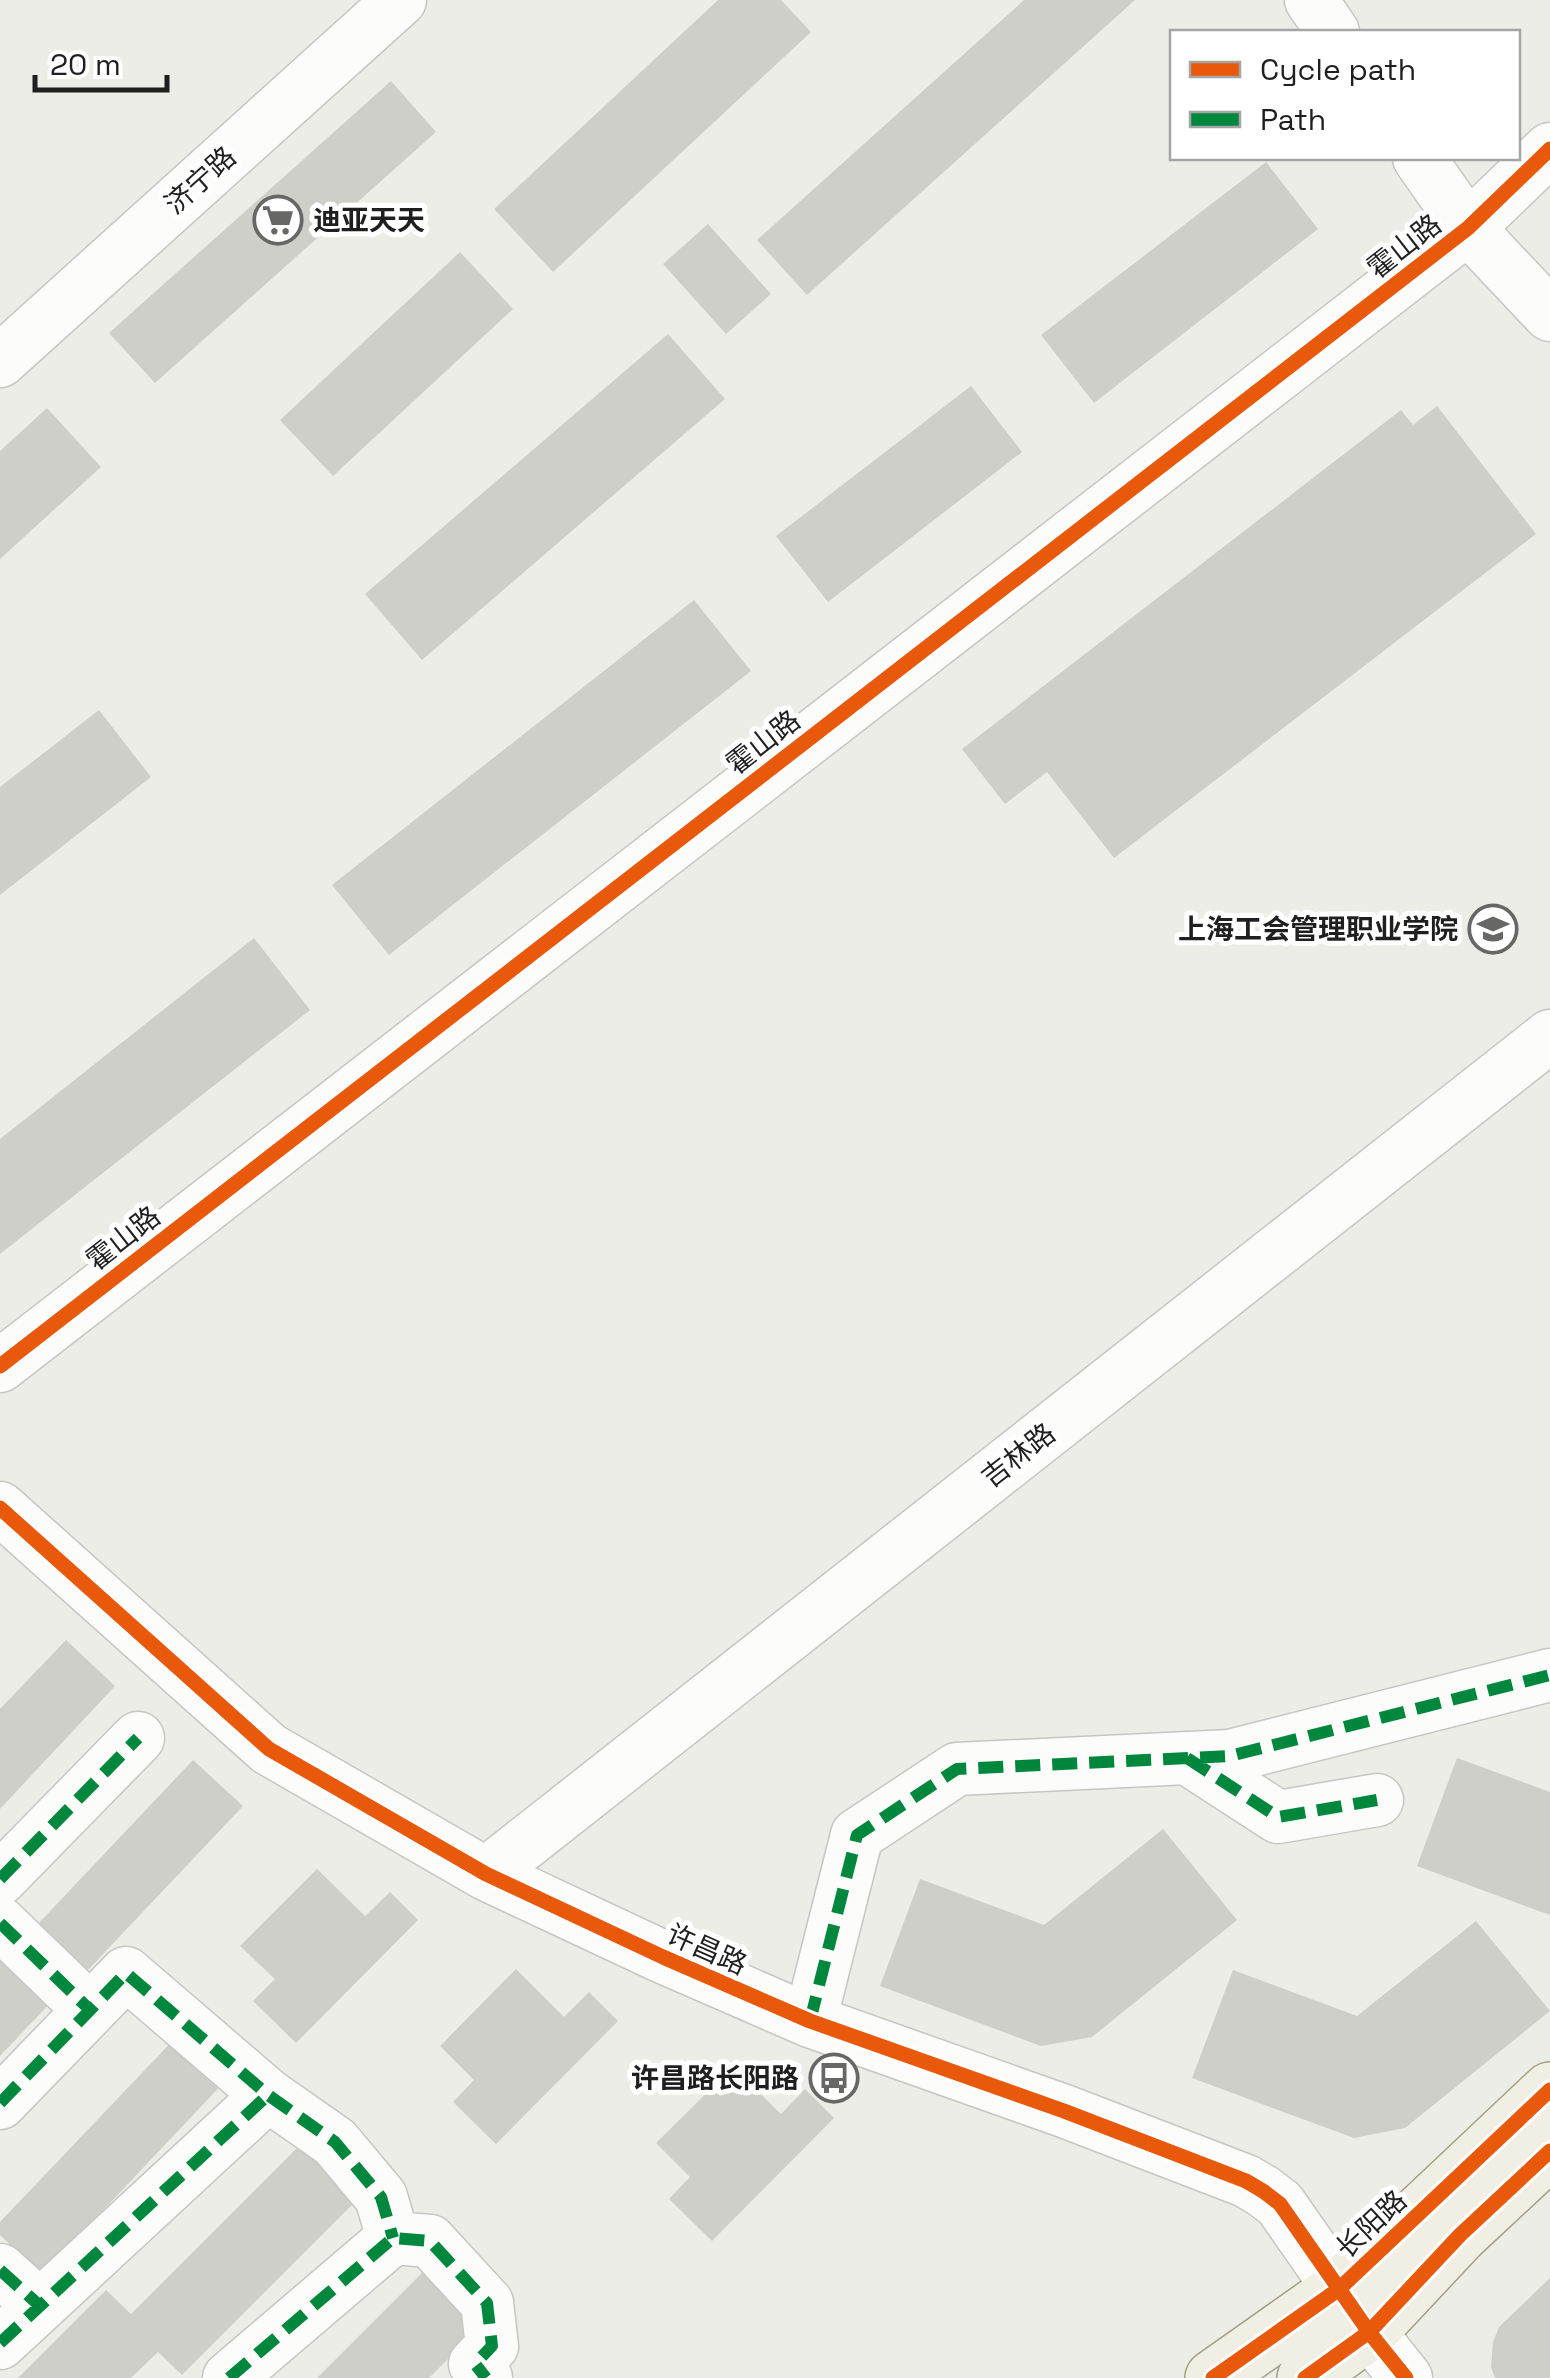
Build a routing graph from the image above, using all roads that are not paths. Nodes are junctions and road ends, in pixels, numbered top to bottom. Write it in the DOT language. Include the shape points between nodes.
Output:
graph roads {
  1 [pos="400,0"];
  2 [pos="1311,0"];
  3 [pos="1332,30"];
  4 [pos="1550,150"];
  5 [pos="1420,160"];
  6 [pos="1468,228"];
  7 [pos="1550,316"];
  8 [pos="0,361"];
  9 [pos="1550,1036"];
  10 [pos="0,1366"];
  11 [pos="0,1508"];
  12 [pos="1550,1674"];
  13 [pos="138,1738"];
  14 [pos="1187,1758"];
  15 [pos="1378,1800"];
  16 [pos="486,1874"];
  17 [pos="0,1878"];
  18 [pos="0,1923"];
  19 [pos="90,2010"];
  20 [pos="810,2021"];
  21 [pos="1550,2090"];
  22 [pos="268,2095"];
  23 [pos="0,2103"];
  24 [pos="1550,2151"];
  25 [pos="392,2238"];
  26 [pos="0,2270"];
  27 [pos="40,2306"];
  28 [pos="1354,2310"];
  29 [pos="0,2343"];
  30 [pos="230,2378"];
  31 [pos="486,2378"];
  32 [pos="1213,2378"];
  33 [pos="1305,2378"];
  34 [pos="1406,2378"];
  1 -- 8 [label="street, 济宁路"];
  2 -- 3 [label="street"];
  4 -- 6 [label="street, 霍山路"];
  5 -- 6 [label="street"];
  6 -- 7 [label="street"];
  6 -- 10 [label="street, 霍山路"];
  9 -- 16 [label="street, 吉林路"];
  11 -- 16 [label="street, 许昌路" via="269,1749"];
  12 -- 14 [label="street" via="1230,1756"];
  13 -- 17 [label="street"];
  14 -- 15 [label="street" via="1278,1817"];
  14 -- 20 [label="street" via="957,1768 857,1835"];
  16 -- 20 [label="street, 许昌路"];
  18 -- 19 [label="street"];
  19 -- 22 [label="street" via="126,1972"];
  19 -- 23 [label="street"];
  20 -- 28 [label="street, 许昌路" via="1263,2190 1280,2204"];
  21 -- 28 [label="main road, 长阳路"];
  22 -- 25 [label="street" via="336,2142 381,2197"];
  22 -- 27 [label="street"];
  24 -- 28 [label="main road, 长阳路" via="1460,2235"];
  25 -- 30 [label="street"];
  25 -- 31 [label="street" via="430,2241 487,2303 492,2346 474,2364"];
  26 -- 27 [label="street"];
  27 -- 29 [label="street"];
  28 -- 32 [label="main road, 长阳路"];
  28 -- 33 [label="main road, 长阳路"];
  28 -- 34 [label="street, 许昌路"];
}
